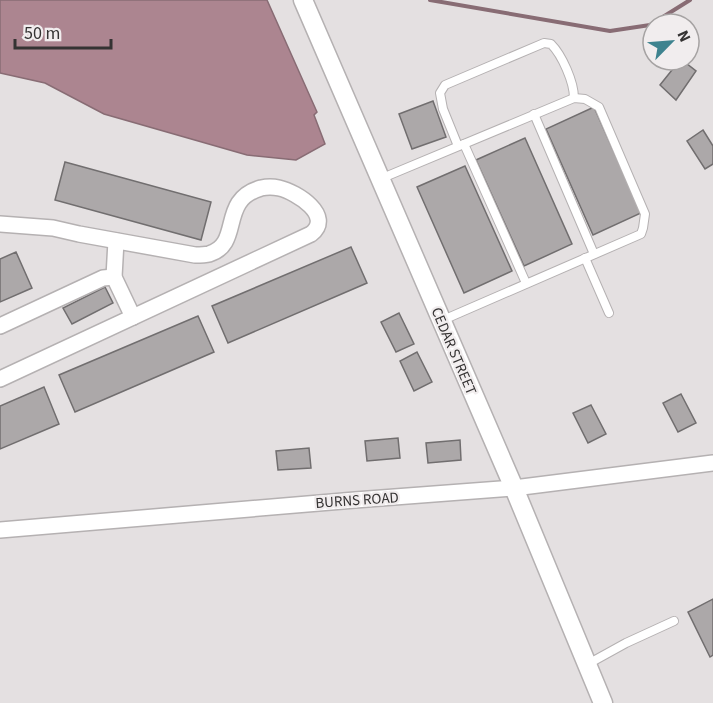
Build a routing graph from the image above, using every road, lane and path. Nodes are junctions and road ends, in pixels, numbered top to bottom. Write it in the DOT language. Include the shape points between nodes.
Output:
graph roads {
  1 [pos="303,0"];
  2 [pos="574,98"];
  3 [pos="534,114"];
  4 [pos="461,145"];
  5 [pos="380,178"];
  6 [pos="0,224"];
  7 [pos="116,241"];
  8 [pos="594,254"];
  9 [pos="585,258"];
  10 [pos="114,277"];
  11 [pos="526,284"];
  12 [pos="609,313"];
  13 [pos="133,317"];
  14 [pos="441,320"];
  15 [pos="0,326"];
  16 [pos="0,379"];
  17 [pos="713,463"];
  18 [pos="514,488"];
  19 [pos="0,530"];
  20 [pos="674,621"];
  21 [pos="587,665"];
  22 [pos="603,703"];
  1 -- 5 [label="street, CEDAR STREET"];
  2 -- 3 [label="lane"];
  2 -- 4 [label="lane" via="558,51 544,43 445,85 440,93 442,109"];
  2 -- 8 [label="lane" via="599,107 645,214 641,234"];
  3 -- 4 [label="lane"];
  3 -- 8 [label="lane"];
  4 -- 5 [label="lane"];
  4 -- 11 [label="lane"];
  5 -- 14 [label="street, CEDAR STREET"];
  6 -- 7 [label="street" via="53,228"];
  7 -- 10 [label="street"];
  7 -- 13 [label="street" via="195,255 210,254 228,238 234,209 240,200 263,187 280,188 296,195 318,216 317,230 311,234"];
  8 -- 9 [label="lane"];
  9 -- 11 [label="lane"];
  9 -- 12 [label="lane"];
  10 -- 13 [label="street"];
  10 -- 15 [label="street" via="103,278"];
  11 -- 14 [label="lane"];
  13 -- 16 [label="street"];
  14 -- 18 [label="street, CEDAR STREET"];
  17 -- 18 [label="street, BURNS ROAD"];
  18 -- 19 [label="street, BURNS ROAD"];
  18 -- 21 [label="street, CEDAR STREET"];
  20 -- 21 [label="lane"];
  21 -- 22 [label="street, CEDAR STREET"];
}
